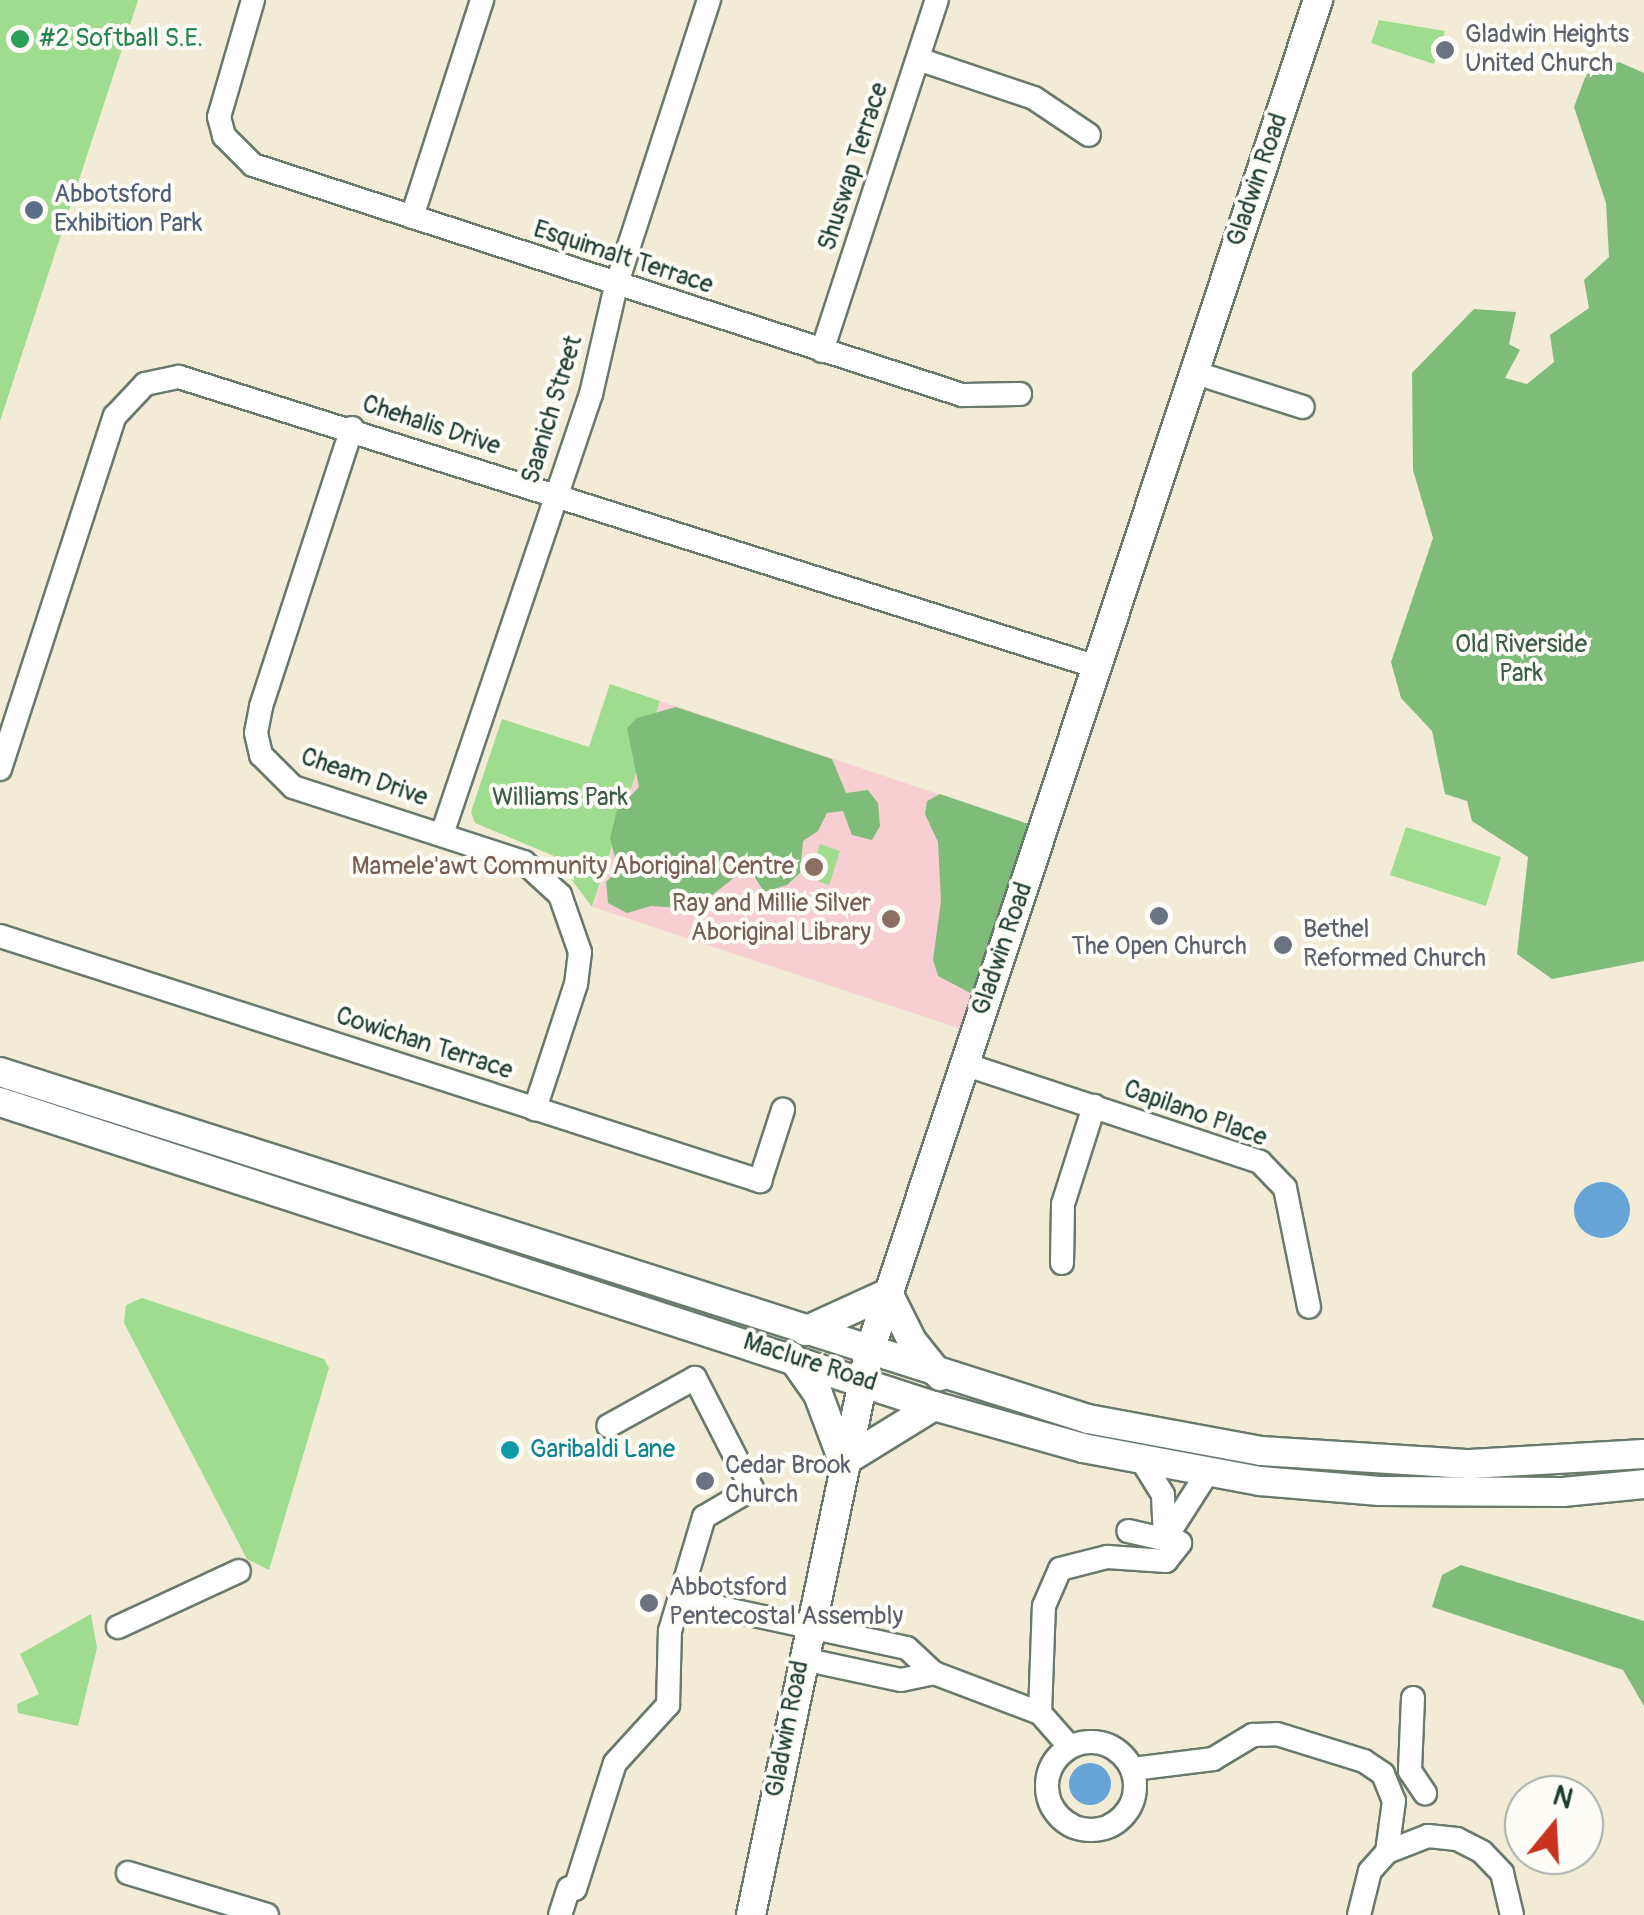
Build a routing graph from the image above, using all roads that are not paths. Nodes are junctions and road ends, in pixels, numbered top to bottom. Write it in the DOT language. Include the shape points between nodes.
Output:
graph roads {
  1 [pos="253,0"];
  2 [pos="482,0"];
  3 [pos="709,0"];
  4 [pos="938,0"];
  5 [pos="1318,0"];
  6 [pos="918,59"];
  7 [pos="1089,135"];
  8 [pos="412,217"];
  9 [pos="616,286"];
  10 [pos="822,351"];
  11 [pos="1193,372"];
  12 [pos="1020,394"];
  13 [pos="1303,407"];
  14 [pos="352,428"];
  15 [pos="556,496"];
  16 [pos="1094,666"];
  17 [pos="0,769"];
  18 [pos="442,834"];
  19 [pos="0,936"];
  20 [pos="964,1064"];
  21 [pos="0,1072"];
  22 [pos="0,1102"];
  23 [pos="1094,1106"];
  24 [pos="535,1109"];
  25 [pos="783,1110"];
  26 [pos="1062,1263"];
  27 [pos="888,1293"];
  28 [pos="1309,1307"];
  29 [pos="798,1343"];
  30 [pos="865,1366"];
  31 [pos="941,1377"];
  32 [pos="934,1406"];
  33 [pos="608,1426"];
  34 [pos="1644,1454"];
  35 [pos="1142,1460"];
  36 [pos="843,1462"];
  37 [pos="1208,1472"];
  38 [pos="1644,1484"];
  39 [pos="1128,1531"];
  40 [pos="1165,1539"];
  41 [pos="239,1570"];
  42 [pos="680,1599"];
  43 [pos="118,1627"];
  44 [pos="809,1628"];
  45 [pos="802,1659"];
  46 [pos="934,1673"];
  47 [pos="1413,1698"];
  48 [pos="1040,1713"];
  49 [pos="1412,1735"];
  50 [pos="1070,1747"];
  51 [pos="1132,1770"];
  52 [pos="1383,1774"];
  53 [pos="1425,1792"];
  54 [pos="1387,1852"];
  55 [pos="128,1872"];
  56 [pos="267,1915"];
  57 [pos="560,1915"];
  58 [pos="751,1915"];
  59 [pos="1359,1915"];
  60 [pos="1512,1915"];
  1 -- 8 [label="street, Esquimalt Terrace" via="222,95 224,136 253,164"];
  2 -- 8 [label="street"];
  3 -- 9 [label="street, Saanich Street"];
  4 -- 6 [label="street, Shuswap Terrace"];
  5 -- 11 [label="main road, Gladwin Road"];
  6 -- 7 [label="street" via="1034,98"];
  6 -- 10 [label="street, Shuswap Terrace"];
  8 -- 9 [label="street, Esquimalt Terrace"];
  9 -- 10 [label="street, Esquimalt Terrace"];
  9 -- 15 [label="street, Saanich Street"];
  10 -- 12 [label="street, Esquimalt Terrace" via="962,395"];
  11 -- 13 [label="street"];
  11 -- 16 [label="main road, Gladwin Road"];
  14 -- 15 [label="street, Chehalis Drive"];
  14 -- 17 [label="street, Chehalis Drive" via="179,377 145,384 122,402"];
  14 -- 18 [label="street, Cheam Drive" via="256,733 274,774 293,786"];
  15 -- 16 [label="street, Chehalis Drive"];
  15 -- 18 [label="street, Saanich Street"];
  16 -- 20 [label="main road, Gladwin Road"];
  18 -- 24 [label="street, Cheam Drive" via="524,862 545,876 573,921 576,984"];
  19 -- 24 [label="street, Cowichan Terrace"];
  20 -- 23 [label="street, Capilano Place"];
  20 -- 27 [label="main road, Gladwin Road"];
  21 -- 29 [label="main road, Maclure Road"];
  22 -- 29 [label="main road, Maclure Road"];
  23 -- 26 [label="street" via="1063,1204"];
  23 -- 28 [label="street, Capilano Place" via="1260,1162 1285,1188"];
  24 -- 25 [label="street, Cowichan Terrace" via="760,1181"];
  27 -- 29 [label="main road"];
  27 -- 30 [label="main road, Gladwin Road"];
  27 -- 31 [label="main road" via="912,1341"];
  29 -- 30 [label="main road, Maclure Road"];
  29 -- 36 [label="main road"];
  30 -- 31 [label="main road, Maclure Road"];
  30 -- 32 [label="main road, Maclure Road"];
  30 -- 36 [label="main road, Gladwin Road"];
  31 -- 34 [label="main road, Maclure Road" via="1088,1419 1261,1451 1470,1464"];
  32 -- 35 [label="main road, Maclure Road"];
  32 -- 36 [label="main road"];
  33 -- 42 [label="street" via="695,1378 752,1489 704,1516"];
  35 -- 37 [label="main road, Maclure Road"];
  35 -- 40 [label="street" via="1162,1495"];
  36 -- 44 [label="main road, Gladwin Road"];
  37 -- 38 [label="main road, Maclure Road" via="1380,1491 1563,1492"];
  37 -- 40 [label="street"];
  39 -- 40 [label="street"];
  40 -- 48 [label="street" via="1180,1543 1166,1561 1107,1556 1060,1569 1044,1606"];
  41 -- 43 [label="street"];
  42 -- 44 [label="street"];
  42 -- 57 [label="street" via="670,1631 668,1705 615,1764"];
  44 -- 45 [label="main road, Gladwin Road"];
  44 -- 46 [label="street" via="907,1648"];
  45 -- 46 [label="street" via="901,1680"];
  45 -- 58 [label="main road, Gladwin Road"];
  46 -- 48 [label="street"];
  47 -- 49 [label="street"];
  48 -- 50 [label="street"];
  49 -- 52 [label="street"];
  49 -- 53 [label="street" via="1410,1771"];
  50 -- 51 [label="street" via="1093,1742 1117,1750"];
  50 -- 51 [label="street" via="1047,1779 1057,1814 1072,1826 1096,1830 1116,1823 1136,1792"];
  51 -- 52 [label="street" via="1214,1759 1254,1734 1277,1734 1364,1761"];
  52 -- 54 [label="street" via="1394,1800"];
  54 -- 59 [label="street" via="1370,1871"];
  54 -- 60 [label="street" via="1428,1836 1457,1839 1482,1852 1502,1874"];
  55 -- 56 [label="street"];
}
